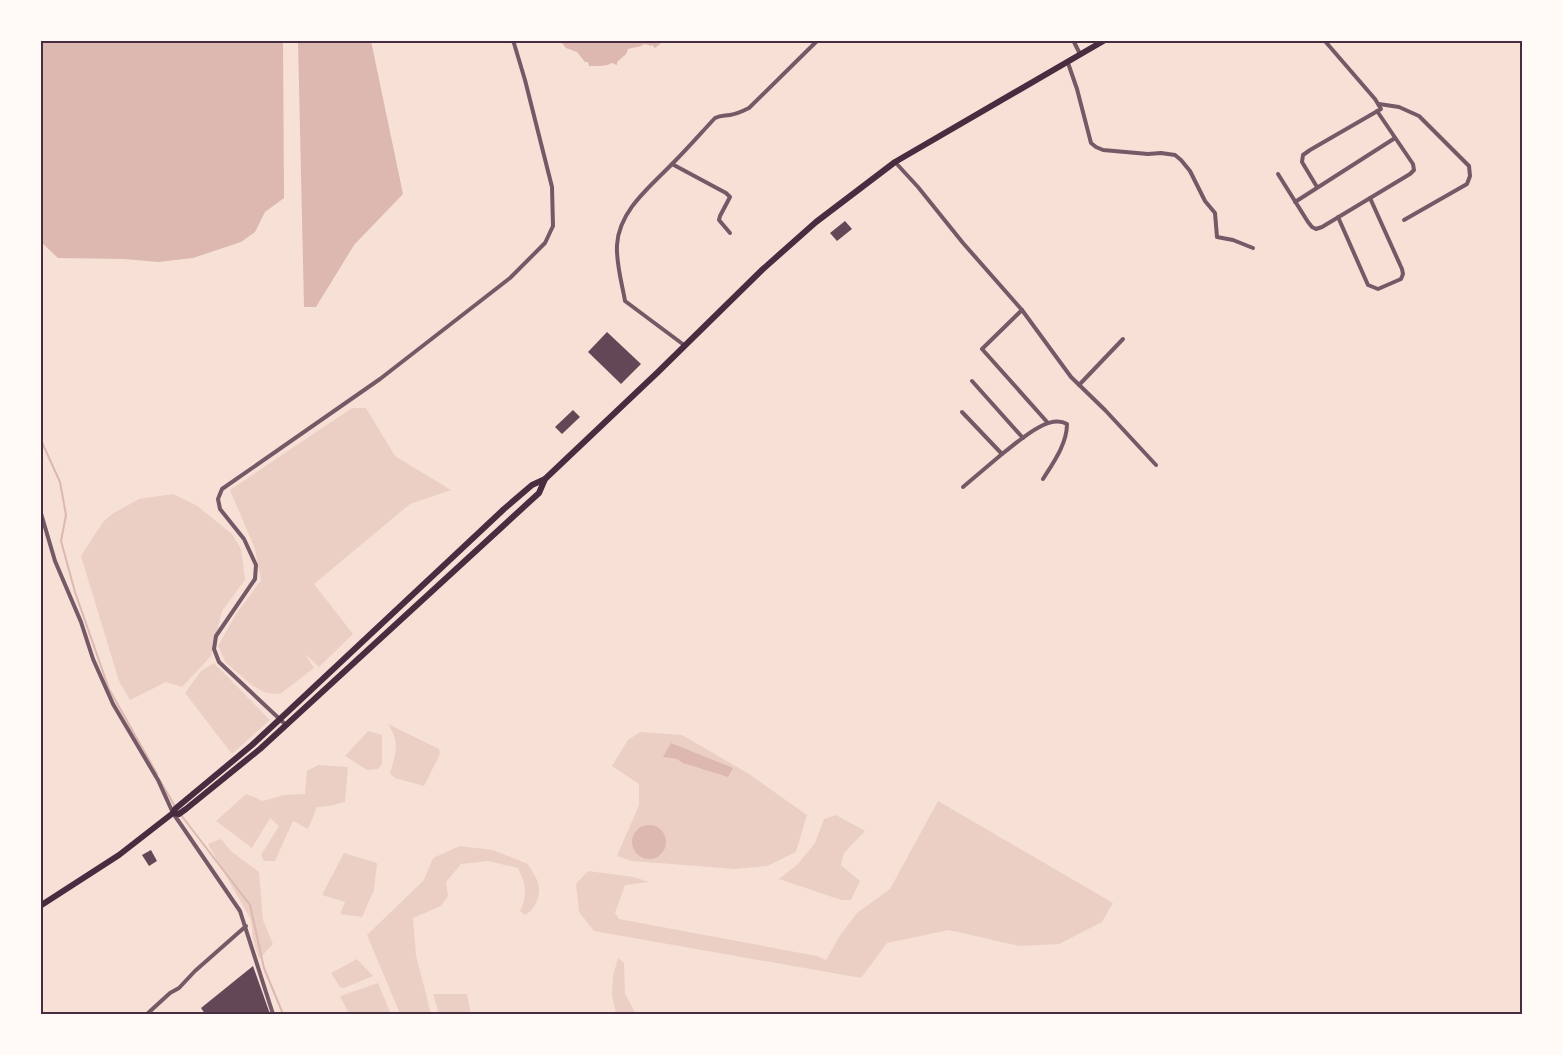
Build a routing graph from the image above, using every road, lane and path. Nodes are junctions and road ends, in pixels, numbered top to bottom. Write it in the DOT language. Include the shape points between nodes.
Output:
graph roads {
  1 [pos="513,40"];
  2 [pos="818,40"];
  3 [pos="1073,40"];
  4 [pos="1105,40"];
  5 [pos="1324,40"];
  6 [pos="1081,55"];
  7 [pos="1068,63"];
  8 [pos="1379,108"];
  9 [pos="1395,138"];
  10 [pos="895,162"];
  11 [pos="672,164"];
  12 [pos="1278,174"];
  13 [pos="1317,187"];
  14 [pos="1370,198"];
  15 [pos="1295,202"];
  16 [pos="1338,218"];
  17 [pos="1404,220"];
  18 [pos="730,233"];
  19 [pos="1253,248"];
  20 [pos="1023,310"];
  21 [pos="1124,339"];
  22 [pos="684,345"];
  23 [pos="972,381"];
  24 [pos="1078,385"];
  25 [pos="963,412"];
  26 [pos="1048,423"];
  27 [pos="1023,438"];
  28 [pos="1002,454"];
  29 [pos="1156,465"];
  30 [pos="545,479"];
  31 [pos="1042,479"];
  32 [pos="963,487"];
  33 [pos="40,510"];
  34 [pos="280,719"];
  35 [pos="286,725"];
  36 [pos="184,806"];
  37 [pos="176,812"];
  38 [pos="40,906"];
  39 [pos="246,926"];
  40 [pos="147,1014"];
  41 [pos="273,1014"];
  1 -- 34 [label="street" via="552,187 553,226 544,243 510,278 380,379 222,489 218,499 220,509 244,539 256,565 255,579 216,636 214,649 219,662"];
  2 -- 11 [label="street" via="749,108 715,118"];
  3 -- 6 [label="street"];
  4 -- 6 [label="highway"];
  5 -- 8 [label="street"];
  6 -- 7 [label="highway"];
  7 -- 10 [label="highway"];
  7 -- 19 [label="street" via="1091,143 1102,150 1175,155 1190,171 1215,213 1217,237"];
  8 -- 9 [label="street"];
  8 -- 13 [label="street" via="1303,155 1302,162"];
  8 -- 17 [label="street" via="1399,107 1419,117 1469,166 1467,184"];
  9 -- 13 [label="street"];
  9 -- 14 [label="street" via="1414,170"];
  10 -- 20 [label="street"];
  10 -- 22 [label="highway" via="816,222"];
  11 -- 18 [label="street" via="730,197 720,220"];
  11 -- 22 [label="street" via="625,219 617,246 618,265 625,301"];
  12 -- 15 [label="street"];
  13 -- 15 [label="street"];
  14 -- 16 [label="street"];
  14 -- 16 [label="street" via="1402,269 1401,279 1378,289 1368,285"];
  15 -- 16 [label="street" via="1316,229"];
  20 -- 24 [label="street"];
  20 -- 26 [label="street" via="982,350"];
  21 -- 24 [label="street"];
  22 -- 30 [label="highway"];
  23 -- 27 [label="street"];
  24 -- 29 [label="street"];
  25 -- 28 [label="street"];
  26 -- 27 [label="street"];
  26 -- 31 [label="street" via="1067,424 1067,433"];
  27 -- 28 [label="street"];
  28 -- 32 [label="street"];
  30 -- 34 [label="highway" via="504,509"];
  30 -- 35 [label="highway" via="538,493"];
  33 -- 37 [label="street" via="55,561 113,704"];
  34 -- 35 [label="street"];
  34 -- 36 [label="highway"];
  35 -- 36 [label="highway" via="240,766"];
  36 -- 37 [label="highway"];
  37 -- 38 [label="highway"];
  37 -- 39 [label="street"];
  39 -- 40 [label="street"];
  39 -- 41 [label="street"];
}
